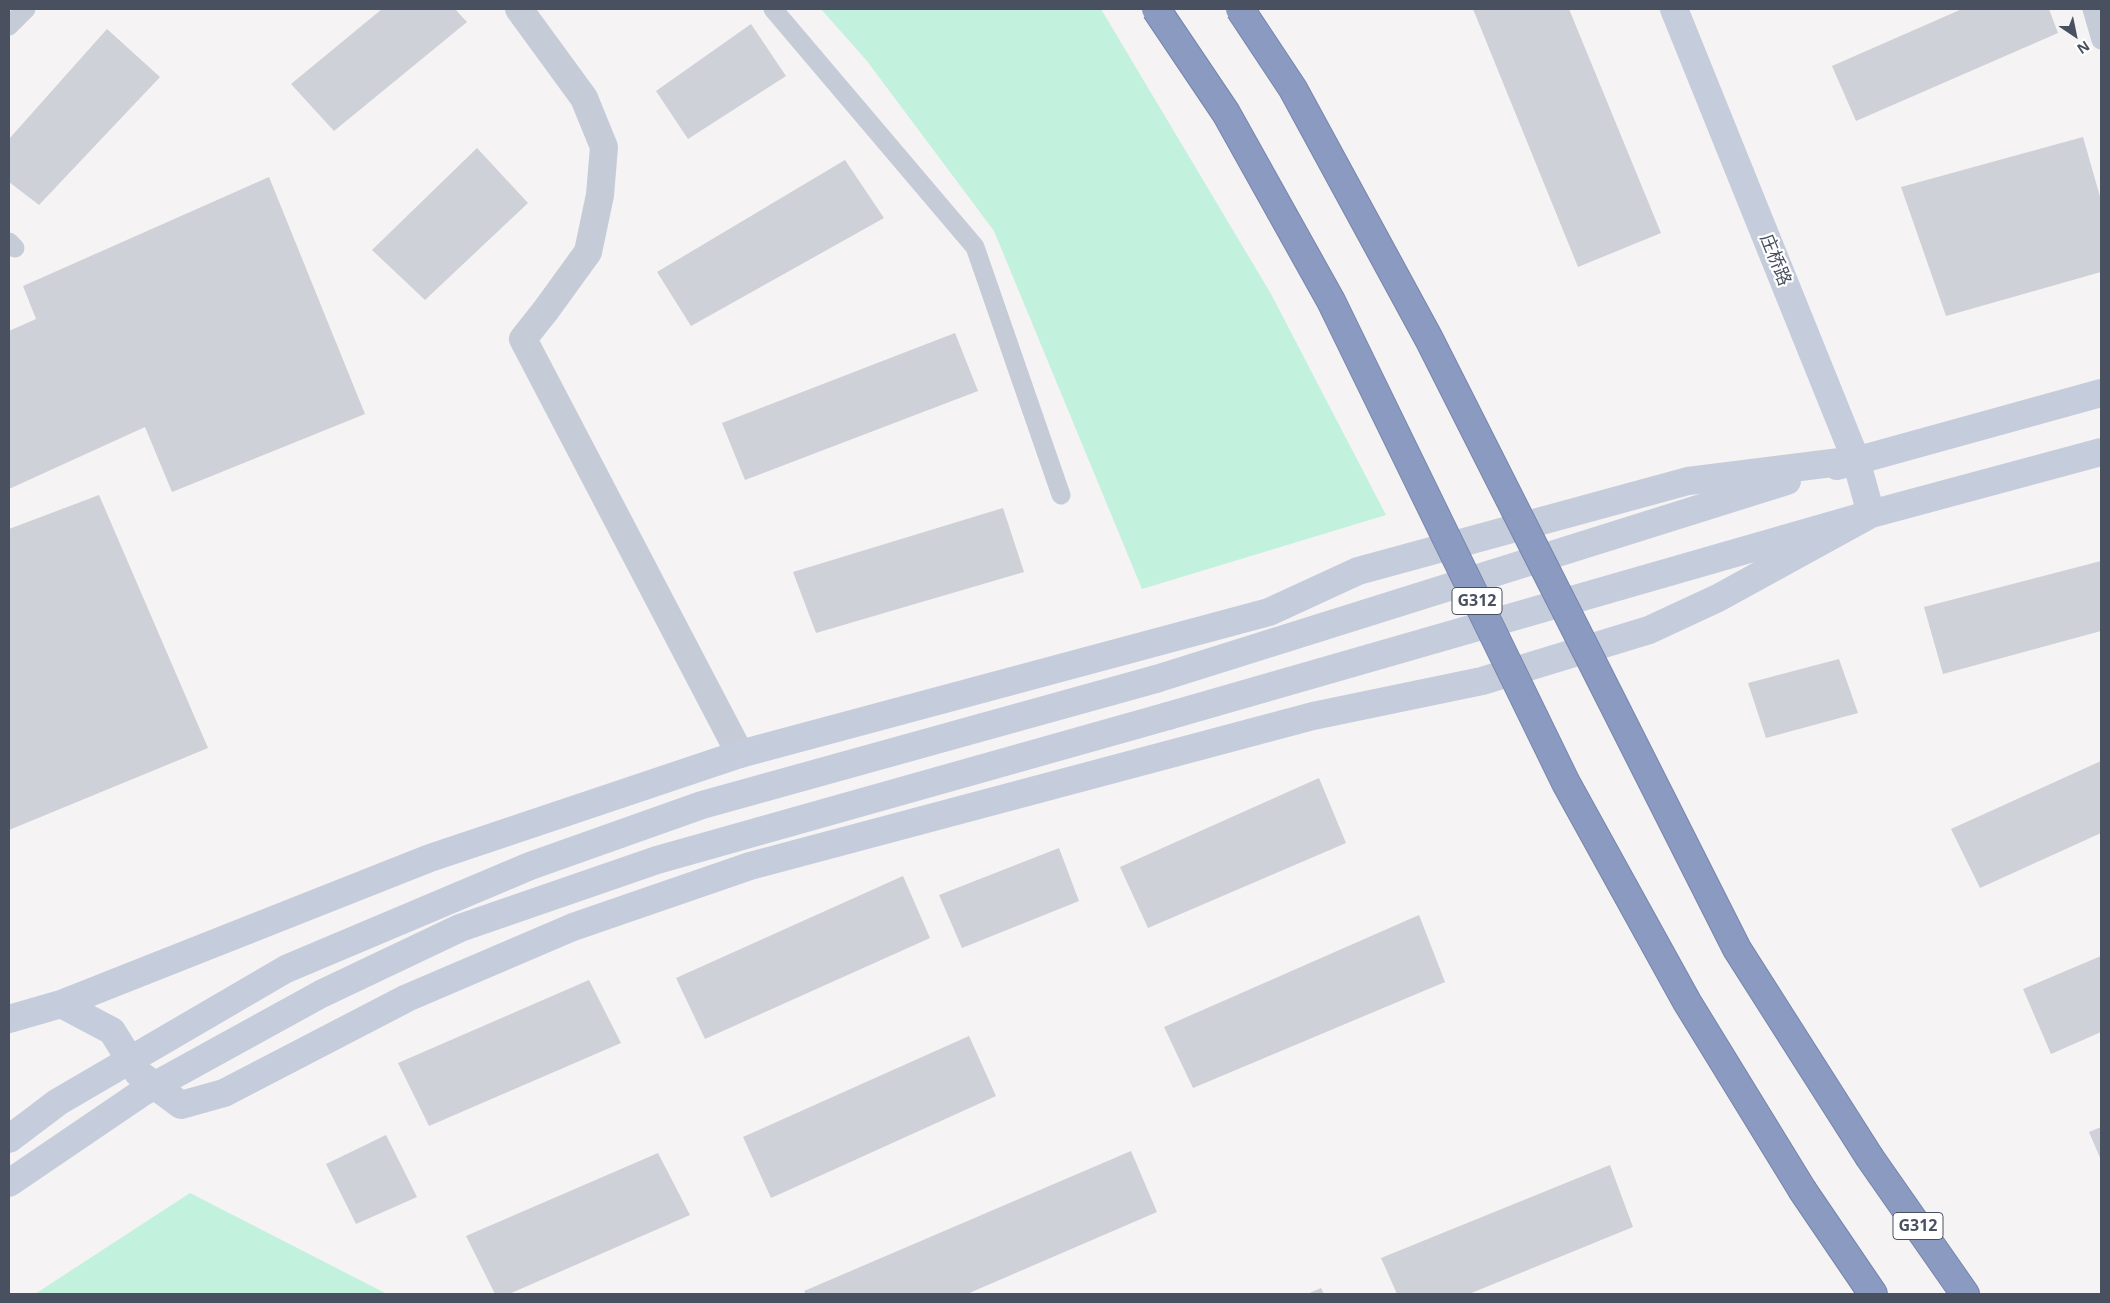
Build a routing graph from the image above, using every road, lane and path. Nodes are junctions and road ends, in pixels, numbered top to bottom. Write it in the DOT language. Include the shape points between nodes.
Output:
graph roads {
  1 [pos="26,9"];
  2 [pos="520,9"];
  3 [pos="773,9"];
  4 [pos="1156,9"];
  5 [pos="1240,9"];
  6 [pos="1674,9"];
  7 [pos="2092,9"];
  8 [pos="9,26"];
  9 [pos="2101,40"];
  10 [pos="2101,393"];
  11 [pos="2101,452"];
  12 [pos="1856,460"];
  13 [pos="1061,495"];
  14 [pos="1871,514"];
  15 [pos="740,754"];
  16 [pos="61,1004"];
  17 [pos="9,1019"];
  18 [pos="9,1139"];
  19 [pos="9,1183"];
  20 [pos="1873,1294"];
  21 [pos="1965,1294"];
  1 -- 8 [label="lane"];
  2 -- 15 [label="street" via="584,98 604,147 600,195 588,252 522,339"];
  3 -- 13 [label="lane" via="975,247"];
  4 -- 20 [label="highway, G312, bridge" via="1226,113 1331,301 1566,783 1687,1002 1802,1191"];
  5 -- 21 [label="highway, G312, bridge" via="1292,89 1429,339 1737,949 1870,1158"];
  6 -- 12 [label="main road, 庄桥路"];
  7 -- 9 [label="lane"];
  10 -- 12 [label="main road"];
  11 -- 14 [label="main road"];
  12 -- 14 [label="main road, 庄桥路"];
  12 -- 15 [label="main road" via="1688,481 1358,570 1269,612"];
  12 -- 18 [label="main road, bridge" via="1156,679 702,805 530,866 286,969 58,1102"];
  14 -- 16 [label="main road" via="1718,598 1649,630 1482,682 1313,716 750,866 573,927 407,998 224,1092 181,1105 138,1073 112,1031"];
  14 -- 19 [label="main road, bridge" via="657,860 460,928 321,994 143,1092"];
  15 -- 16 [label="main road" via="430,858"];
  16 -- 17 [label="main road"];
}
